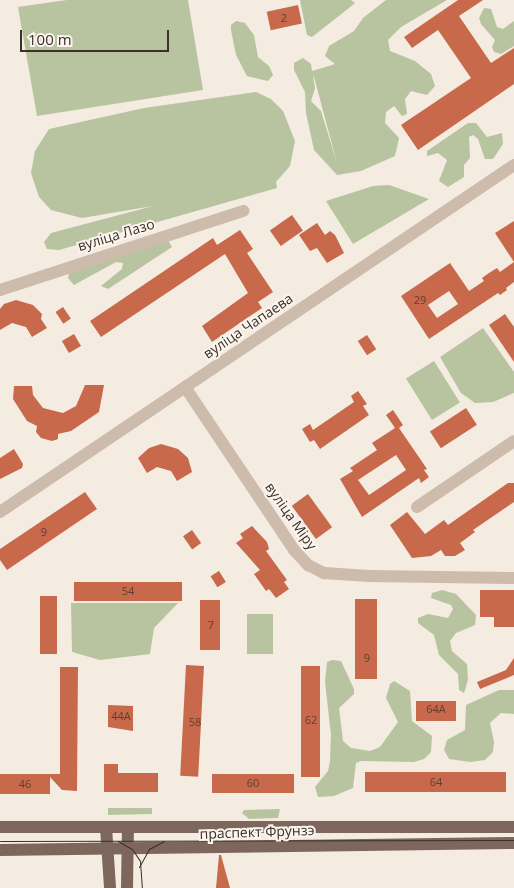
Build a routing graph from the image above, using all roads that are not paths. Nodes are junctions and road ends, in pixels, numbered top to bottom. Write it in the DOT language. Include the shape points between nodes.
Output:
graph roads {
  1 [pos="514,165"];
  2 [pos="243,211"];
  3 [pos="0,290"];
  4 [pos="185,387"];
  5 [pos="514,441"];
  6 [pos="417,508"];
  7 [pos="0,512"];
  8 [pos="514,578"];
  9 [pos="0,827"];
  10 [pos="106,827"];
  11 [pos="128,827"];
  12 [pos="514,827"];
  13 [pos="514,843"];
  14 [pos="0,850"];
  15 [pos="107,850"];
  16 [pos="128,850"];
  17 [pos="110,888"];
  18 [pos="127,888"];
  1 -- 4 [label="street, вуліца Чапаева"];
  2 -- 3 [label="street, вуліца Лазо"];
  4 -- 7 [label="street, вуліца Чапаева"];
  4 -- 8 [label="street, вуліца Міру" via="294,550 308,565 324,573 369,576"];
  5 -- 6 [label="street"];
  9 -- 10 [label="main road, праспект Фрунзэ"];
  10 -- 11 [label="main road, праспект Фрунзэ"];
  10 -- 15 [label="main road"];
  11 -- 12 [label="main road, праспект Фрунзэ"];
  11 -- 16 [label="main road"];
  13 -- 16 [label="main road, праспект Фрунзэ"];
  14 -- 15 [label="main road, праспект Фрунзэ"];
  15 -- 16 [label="main road, праспект Фрунзэ"];
  15 -- 17 [label="main road"];
  16 -- 18 [label="main road"];
}
